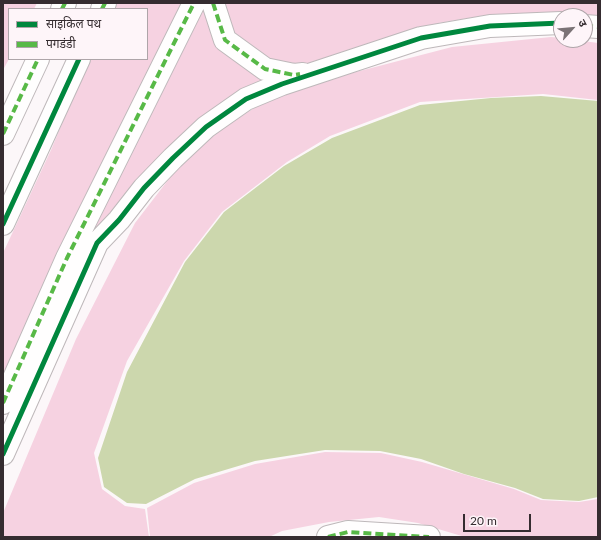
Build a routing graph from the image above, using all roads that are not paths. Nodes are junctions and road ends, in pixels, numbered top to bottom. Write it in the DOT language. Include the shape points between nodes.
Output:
graph roads {
  1 [pos="194,3"];
  2 [pos="213,3"];
  3 [pos="553,23"];
  4 [pos="38,60"];
  5 [pos="79,60"];
  6 [pos="325,69"];
  7 [pos="3,134"];
  8 [pos="3,224"];
  9 [pos="3,404"];
  10 [pos="3,454"];
  11 [pos="328,537"];
  12 [pos="429,537"];
  1 -- 9 [label="street" via="68,258"];
  2 -- 6 [label="street" via="225,40 265,69 294,75"];
  3 -- 6 [label="street" via="490,26 421,38"];
  4 -- 7 [label="street"];
  5 -- 8 [label="street"];
  6 -- 10 [label="street" via="246,99 206,127 144,188 97,244"];
  11 -- 12 [label="street" via="348,532"];
}
